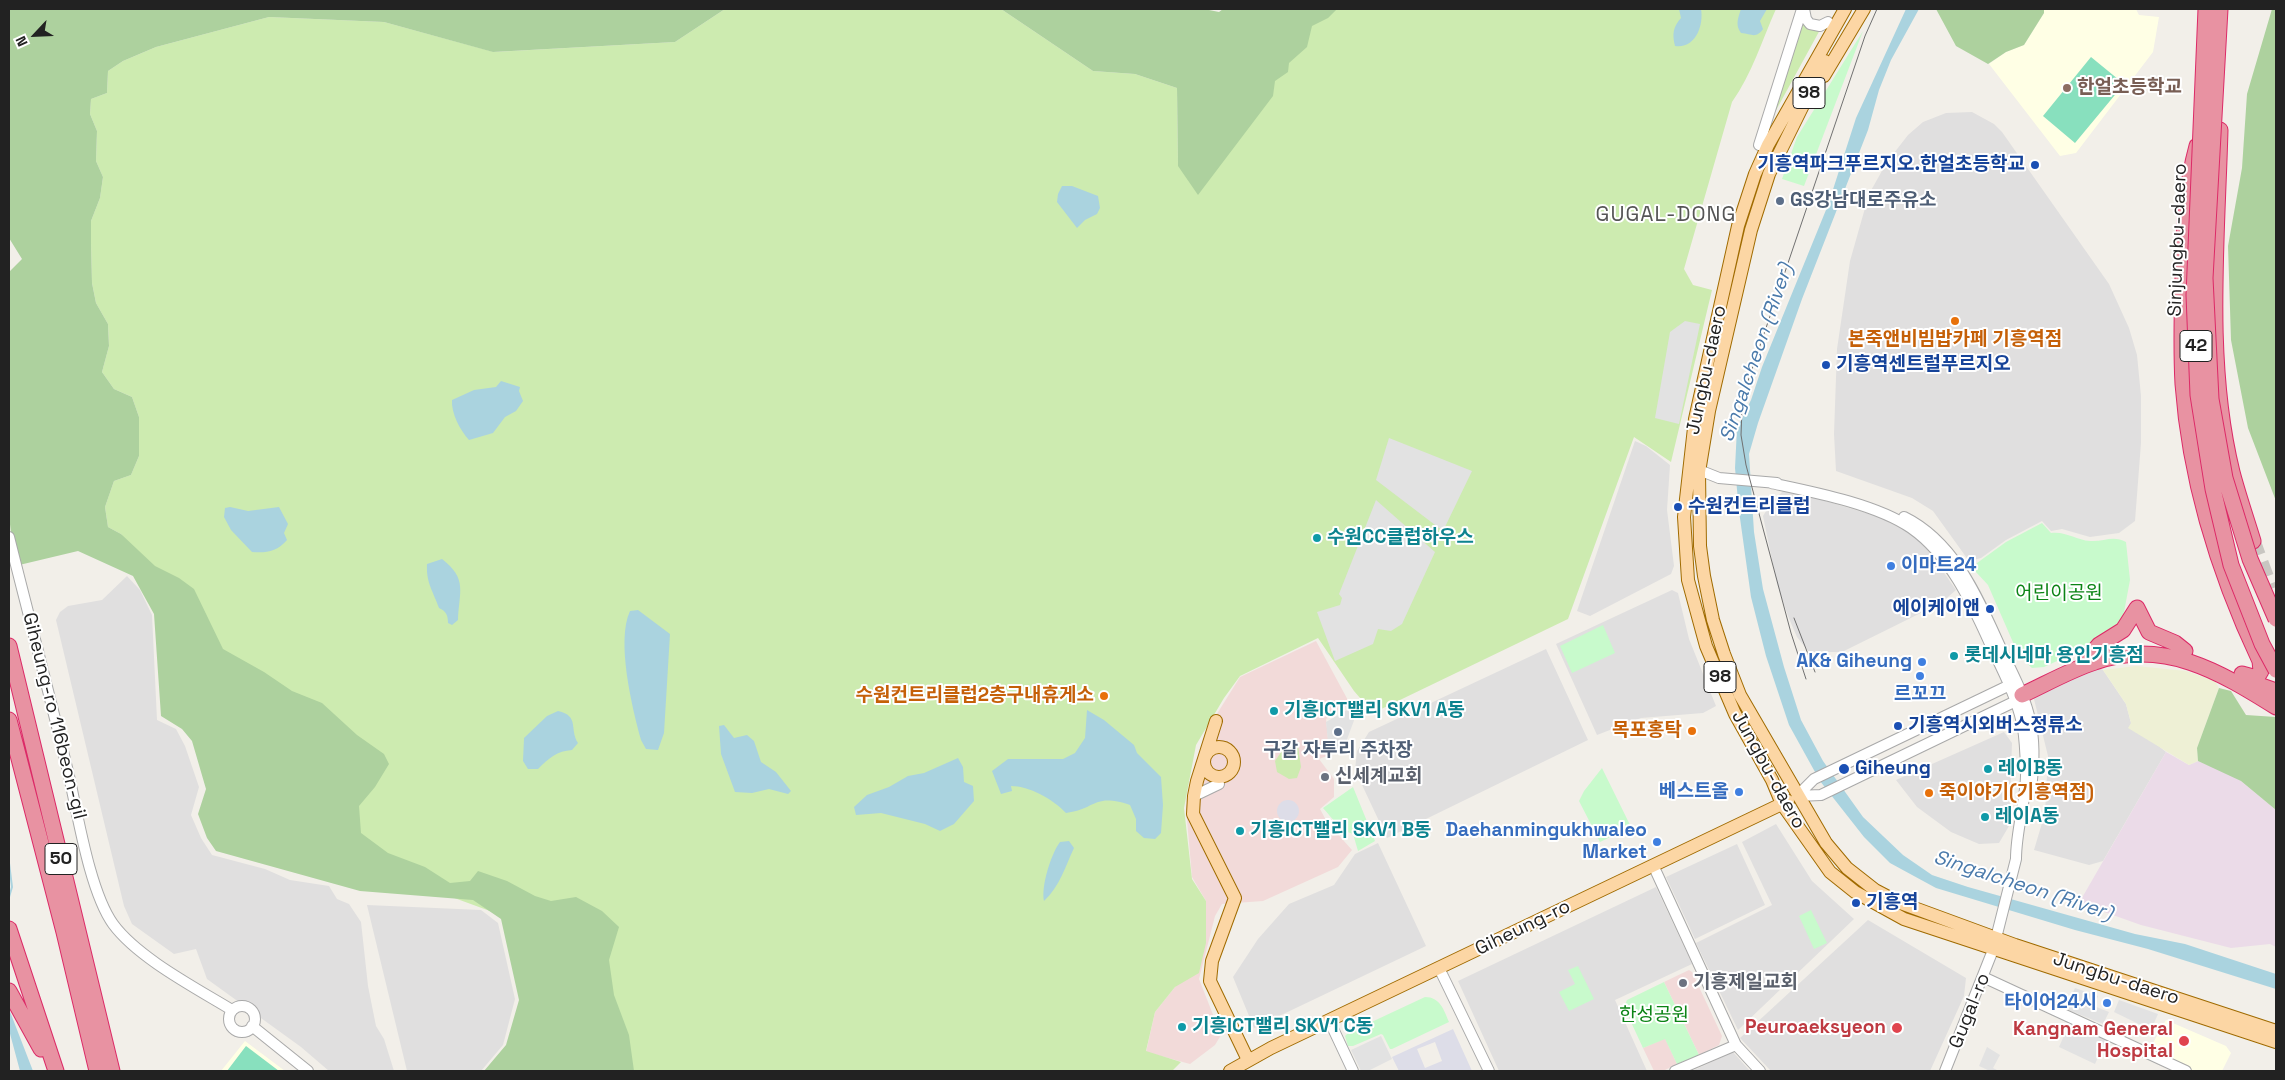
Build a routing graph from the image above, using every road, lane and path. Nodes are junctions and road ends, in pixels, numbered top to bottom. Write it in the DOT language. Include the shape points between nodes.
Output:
graph roads {
  1 [pos="1803,9"];
  2 [pos="1836,9"];
  3 [pos="1846,9"];
  4 [pos="1855,9"];
  5 [pos="1864,9"];
  6 [pos="2206,9"];
  7 [pos="2220,9"];
  8 [pos="1828,22"];
  9 [pos="2217,41"];
  10 [pos="1808,95"];
  11 [pos="2201,129"];
  12 [pos="1759,145"];
  13 [pos="1755,174"];
  14 [pos="1694,468"];
  15 [pos="9,537"];
  16 [pos="2253,541"];
  17 [pos="2276,619"];
  18 [pos="9,646"];
  19 [pos="2185,651"];
  20 [pos="2089,657"];
  21 [pos="2276,670"];
  22 [pos="2242,680"];
  23 [pos="2018,691"];
  24 [pos="2276,691"];
  25 [pos="2276,699"];
  26 [pos="2276,707"];
  27 [pos="9,720"];
  28 [pos="1216,721"];
  29 [pos="1218,784"];
  30 [pos="1194,796"];
  31 [pos="1797,796"];
  32 [pos="1782,804"];
  33 [pos="1653,865"];
  34 [pos="10,933"];
  35 [pos="1996,936"];
  36 [pos="1993,950"];
  37 [pos="1439,968"];
  38 [pos="1983,977"];
  39 [pos="10,993"];
  40 [pos="232,1010"];
  41 [pos="1329,1020"];
  42 [pos="252,1026"];
  43 [pos="2276,1031"];
  44 [pos="2276,1042"];
  45 [pos="1736,1045"];
  46 [pos="1248,1060"];
  47 [pos="50,1071"];
  48 [pos="56,1071"];
  49 [pos="97,1071"];
  50 [pos="112,1071"];
  51 [pos="308,1071"];
  52 [pos="1230,1071"];
  53 [pos="1353,1071"];
  54 [pos="1489,1071"];
  55 [pos="1675,1071"];
  56 [pos="1760,1071"];
  57 [pos="1945,1071"];
  58 [pos="2186,1071"];
  1 -- 8 [label="street" via="1810,24 1820,26"];
  1 -- 12 [label="street"];
  2 -- 8 [label="main road"];
  3 -- 13 [label="main road, Jungbu-daero / 98" via="1768,145"];
  4 -- 10 [label="main road, Jungbu-daero / 98"];
  5 -- 10 [label="main road" via="1828,72"];
  6 -- 11 [label="highway, Sinjungbu-daero / 42, bridge"];
  7 -- 9 [label="highway, Sinjungbu-daero / 42, bridge"];
  8 -- 12 [label="main road"];
  9 -- 16 [label="highway, bridge" via="2221,76 2216,289 2220,400 2232,471"];
  9 -- 17 [label="highway, Sinjungbu-daero / 42, bridge" via="2205,278 2211,399 2225,478 2250,559"];
  10 -- 14 [label="main road, Jungbu-daero / 98" via="1769,174 1752,230"];
  11 -- 21 [label="highway, Sinjungbu-daero / 42, bridge" via="2194,295 2198,395 2213,489 2231,565 2262,644"];
  11 -- 22 [label="highway, bridge" via="2188,185 2184,228 2182,327 2186,402 2193,455 2222,569 2260,661 2258,676"];
  12 -- 13 [label="main road"];
  13 -- 14 [label="main road, Jungbu-daero / 98" via="1734,245 1696,419"];
  14 -- 23 [label="street, Gugal-ro" via="1719,478 1814,486 1881,507 1916,523 1943,547 1962,572 1977,597"];
  14 -- 31 [label="main road, Jungbu-daero / 98" via="1700,546 1713,620 1743,701"];
  14 -- 32 [label="main road, Jungbu-daero / 98" via="1684,517 1688,580 1706,646 1735,714"];
  15 -- 40 [label="street, Giheung-ro 116beon-gil" via="103,904 113,923 134,946"];
  18 -- 50 [label="highway, 50"];
  19 -- 20 [label="highway" via="2140,646 2114,649"];
  19 -- 20 [label="highway" via="2149,632 2137,608 2123,630 2099,645"];
  19 -- 22 [label="highway" via="2210,659"];
  20 -- 23 [label="highway"];
  22 -- 23 [label="highway" via="2192,661 2160,655 2115,656"];
  22 -- 24 [label="highway"];
  22 -- 25 [label="highway"];
  22 -- 26 [label="highway"];
  23 -- 31 [label="street" via="1852,760 1814,779"];
  23 -- 31 [label="street" via="1861,776 1821,795"];
  23 -- 35 [label="street, Gugal-ro" via="2030,722 2034,766 2022,847"];
  27 -- 49 [label="highway, 50"];
  28 -- 30 [label="main road"];
  29 -- 30 [label="street"];
  30 -- 46 [label="main road" via="1193,814 1236,898 1212,961 1210,981"];
  31 -- 32 [label="main road, Giheung-ro"];
  31 -- 35 [label="main road, Jungbu-daero / 98" via="1826,843 1847,868 1875,890 1898,902"];
  32 -- 33 [label="main road, Giheung-ro"];
  32 -- 36 [label="main road, Jungbu-daero / 98" via="1830,872 1855,892 1904,920"];
  33 -- 37 [label="main road, Giheung-ro"];
  33 -- 45 [label="street"];
  34 -- 48 [label="highway"];
  35 -- 36 [label="street, Gugal-ro"];
  35 -- 43 [label="main road, Jungbu-daero / 98"];
  36 -- 38 [label="street, Gugal-ro"];
  36 -- 44 [label="main road, Jungbu-daero / 98"];
  37 -- 41 [label="main road, Giheung-ro"];
  37 -- 54 [label="street"];
  38 -- 57 [label="street, Gugal-ro"];
  38 -- 58 [label="street"];
  39 -- 47 [label="highway" via="37,1039"];
  40 -- 42 [label="street" via="240,1006 248,1008 254,1014"];
  40 -- 42 [label="street" via="229,1018 234,1029 242,1032"];
  41 -- 46 [label="main road, Giheung-ro"];
  41 -- 53 [label="street"];
  42 -- 51 [label="street"];
  45 -- 55 [label="street"];
  45 -- 56 [label="street"];
  46 -- 52 [label="main road, Giheung-ro"];
}
